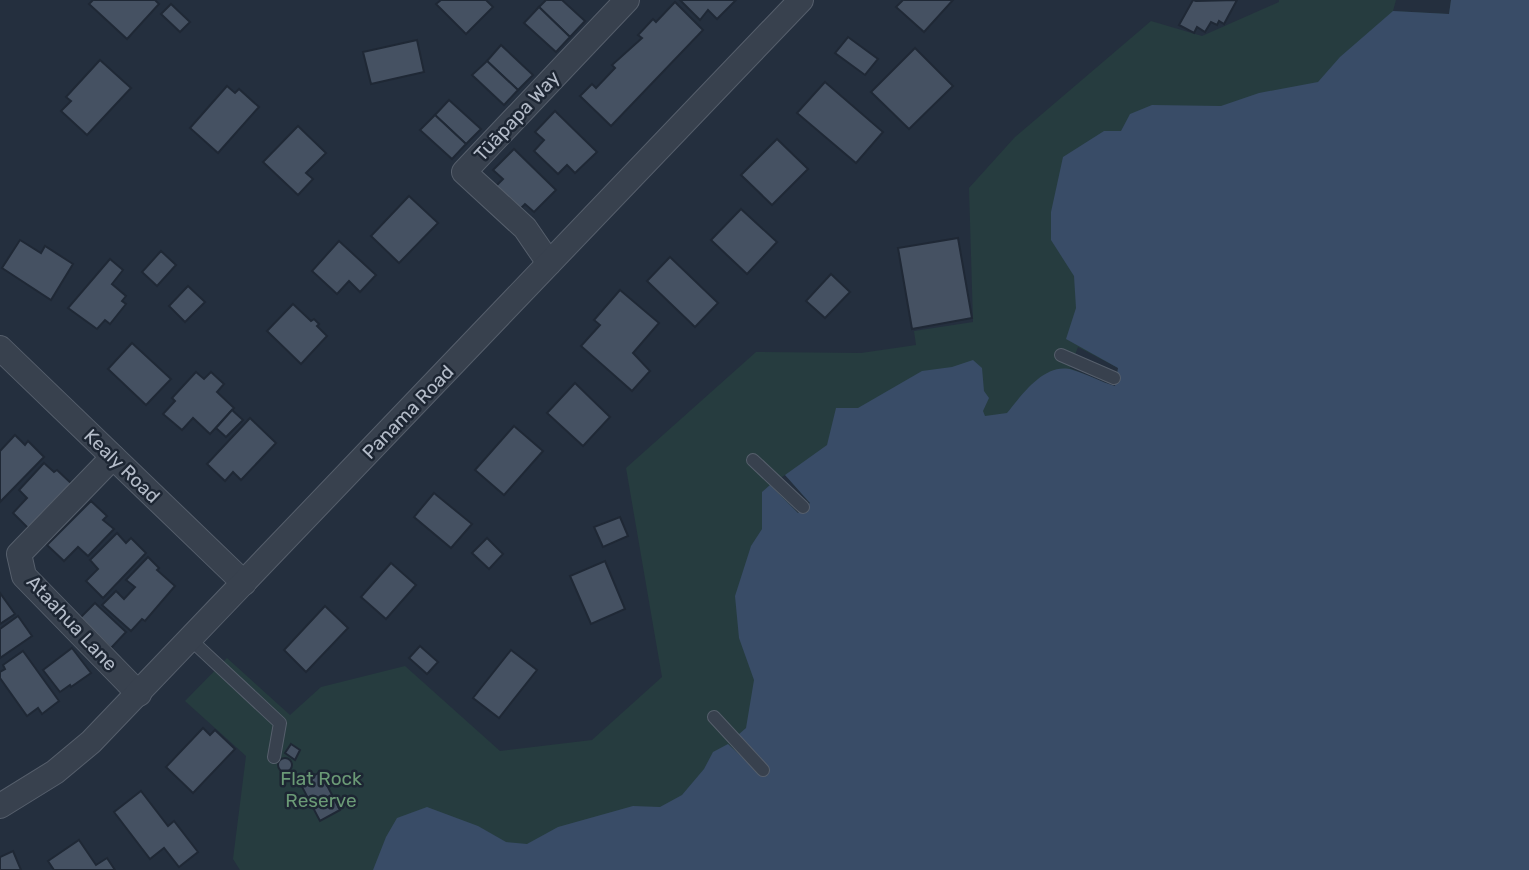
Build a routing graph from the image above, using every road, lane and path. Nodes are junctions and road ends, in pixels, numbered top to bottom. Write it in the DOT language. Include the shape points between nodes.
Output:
graph roads {
  1 [pos="627,0"];
  2 [pos="801,0"];
  3 [pos="549,263"];
  4 [pos="0,348"];
  5 [pos="1061,355"];
  6 [pos="1114,378"];
  7 [pos="113,457"];
  8 [pos="753,460"];
  9 [pos="803,508"];
  10 [pos="244,583"];
  11 [pos="191,639"];
  12 [pos="139,694"];
  13 [pos="714,717"];
  14 [pos="274,758"];
  15 [pos="763,769"];
  16 [pos="0,806"];
  1 -- 3 [label="street, Tūāpapa Way" via="464,172 524,228"];
  2 -- 3 [label="street, Panama Road"];
  3 -- 10 [label="street, Panama Road"];
  4 -- 7 [label="street, Kealy Road"];
  5 -- 6 [label="lane"];
  7 -- 10 [label="street, Kealy Road"];
  7 -- 12 [label="street, Ataahua Lane" via="19,554 24,576"];
  8 -- 9 [label="lane"];
  10 -- 11 [label="street, Panama Road"];
  11 -- 12 [label="street, Panama Road"];
  11 -- 14 [label="lane" via="280,723"];
  12 -- 16 [label="street, Panama Road" via="55,772"];
  13 -- 15 [label="lane"];
}
